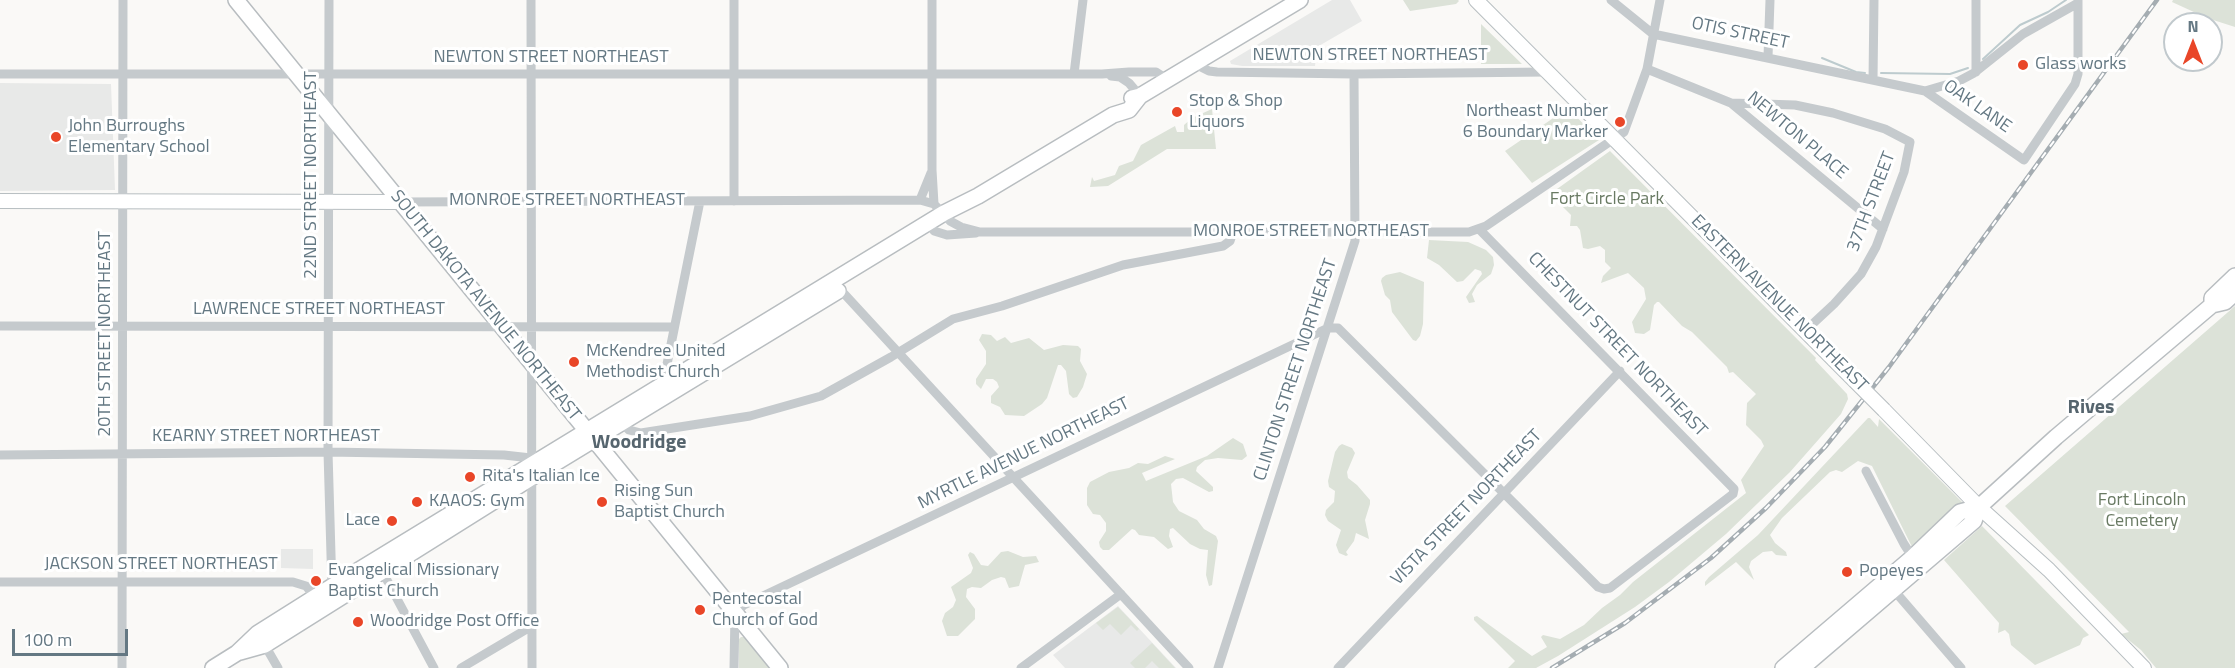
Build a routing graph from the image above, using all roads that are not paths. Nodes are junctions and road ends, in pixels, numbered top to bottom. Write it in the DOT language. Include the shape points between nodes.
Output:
graph roads {
  1 [pos="123,0"];
  2 [pos="236,0"];
  3 [pos="329,0"];
  4 [pos="531,0"];
  5 [pos="734,0"];
  6 [pos="932,0"];
  7 [pos="1083,0"];
  8 [pos="1300,0"];
  9 [pos="1476,0"];
  10 [pos="1611,0"];
  11 [pos="1660,0"];
  12 [pos="1770,0"];
  13 [pos="1874,0"];
  14 [pos="1976,0"];
  15 [pos="2078,1"];
  16 [pos="1653,34"];
  17 [pos="1768,57"];
  18 [pos="1194,64"];
  19 [pos="1647,69"];
  20 [pos="1547,72"];
  21 [pos="1976,72"];
  22 [pos="0,74"];
  23 [pos="122,74"];
  24 [pos="296,74"];
  25 [pos="329,74"];
  26 [pos="531,74"];
  27 [pos="734,74"];
  28 [pos="932,74"];
  29 [pos="1074,74"];
  30 [pos="1102,74"];
  31 [pos="1354,74"];
  32 [pos="1168,80"];
  33 [pos="1872,80"];
  34 [pos="1925,91"];
  35 [pos="1140,96"];
  36 [pos="1731,103"];
  37 [pos="328,114"];
  38 [pos="1614,139"];
  39 [pos="932,170"];
  40 [pos="122,200"];
  41 [pos="920,200"];
  42 [pos="0,201"];
  43 [pos="531,201"];
  44 [pos="700,201"];
  45 [pos="734,201"];
  46 [pos="329,202"];
  47 [pos="400,202"];
  48 [pos="943,213"];
  49 [pos="1883,229"];
  50 [pos="1480,230"];
  51 [pos="934,231"];
  52 [pos="980,232"];
  53 [pos="1233,232"];
  54 [pos="1355,232"];
  55 [pos="2235,276"];
  56 [pos="837,285"];
  57 [pos="2235,293"];
  58 [pos="2211,305"];
  59 [pos="0,326"];
  60 [pos="122,326"];
  61 [pos="329,326"];
  62 [pos="502,326"];
  63 [pos="531,326"];
  64 [pos="674,327"];
  65 [pos="1328,328"];
  66 [pos="1805,331"];
  67 [pos="898,353"];
  68 [pos="531,363"];
  69 [pos="1620,372"];
  70 [pos="663,384"];
  71 [pos="622,423"];
  72 [pos="590,436"];
  73 [pos="328,452"];
  74 [pos="122,454"];
  75 [pos="0,455"];
  76 [pos="531,467"];
  77 [pos="1866,471"];
  78 [pos="1014,477"];
  79 [pos="1504,494"];
  80 [pos="1979,507"];
  81 [pos="1917,562"];
  82 [pos="379,567"];
  83 [pos="0,582"];
  84 [pos="122,582"];
  85 [pos="1890,585"];
  86 [pos="334,593"];
  87 [pos="1121,594"];
  88 [pos="315,597"];
  89 [pos="735,613"];
  90 [pos="1850,619"];
  91 [pos="532,626"];
  92 [pos="261,639"];
  93 [pos="2140,666"];
  94 [pos="122,668"];
  95 [pos="213,668"];
  96 [pos="278,668"];
  97 [pos="435,668"];
  98 [pos="461,668"];
  99 [pos="532,668"];
  100 [pos="734,668"];
  101 [pos="780,668"];
  102 [pos="1022,668"];
  103 [pos="1189,668"];
  104 [pos="1218,668"];
  105 [pos="1338,668"];
  106 [pos="1783,668"];
  107 [pos="1802,668"];
  108 [pos="1961,668"];
  1 -- 23 [label="street, 20TH STREET NORTHEAST"];
  2 -- 24 [label="main road, SOUTH DAKOTA AVENUE NORTHEAST"];
  3 -- 25 [label="street, 22ND STREET NORTHEAST"];
  4 -- 26 [label="street"];
  5 -- 27 [label="street"];
  6 -- 28 [label="street"];
  7 -- 29 [label="street"];
  8 -- 18 [label="main road"];
  9 -- 20 [label="main road, EASTERN AVENUE NORTHEAST"];
  10 -- 16 [label="street, OTIS STREET"];
  11 -- 16 [label="street"];
  12 -- 17 [label="street"];
  13 -- 33 [label="street"];
  14 -- 21 [label="street"];
  15 -- 21 [label="street" via="2022,34"];
  15 -- 34 [label="street, OAK LANE" via="2075,84 2024,160"];
  16 -- 17 [label="street, OTIS STREET"];
  16 -- 19 [label="street"];
  17 -- 33 [label="street, OTIS STREET"];
  18 -- 31 [label="street, NEWTON STREET NORTHEAST" via="1217,72"];
  18 -- 32 [label="main road"];
  19 -- 36 [label="street, NEWTON PLACE"];
  19 -- 38 [label="street" via="1624,132"];
  20 -- 31 [label="street, NEWTON STREET NORTHEAST"];
  20 -- 38 [label="main road, EASTERN AVENUE NORTHEAST"];
  21 -- 34 [label="street"];
  22 -- 23 [label="street, NEWTON STREET NORTHEAST"];
  23 -- 24 [label="street, NEWTON STREET NORTHEAST"];
  23 -- 40 [label="street, 20TH STREET NORTHEAST"];
  24 -- 25 [label="street, NEWTON STREET NORTHEAST"];
  24 -- 37 [label="main road, SOUTH DAKOTA AVENUE NORTHEAST"];
  25 -- 26 [label="street, NEWTON STREET NORTHEAST"];
  25 -- 37 [label="street, 22ND STREET NORTHEAST"];
  26 -- 27 [label="street, NEWTON STREET NORTHEAST"];
  26 -- 43 [label="street"];
  27 -- 28 [label="street, NEWTON STREET NORTHEAST"];
  27 -- 45 [label="street"];
  28 -- 29 [label="street, NEWTON STREET NORTHEAST"];
  28 -- 39 [label="street"];
  29 -- 30 [label="street, NEWTON STREET NORTHEAST"];
  30 -- 32 [label="street, NEWTON STREET NORTHEAST" via="1156,72"];
  30 -- 35 [label="street, NEWTON STREET NORTHEAST" via="1119,77"];
  31 -- 54 [label="street, CLINTON STREET NORTHEAST"];
  32 -- 35 [label="main road"];
  33 -- 34 [label="street, OAK LANE"];
  35 -- 48 [label="main road" via="1129,110 1113,115"];
  36 -- 49 [label="street, NEWTON PLACE"];
  36 -- 49 [label="street, 37TH STREET" via="1795,105 1833,112 1904,137 1910,142 1908,158"];
  37 -- 46 [label="street, 22ND STREET NORTHEAST"];
  37 -- 47 [label="main road, SOUTH DAKOTA AVENUE NORTHEAST"];
  38 -- 50 [label="street"];
  38 -- 66 [label="main road, EASTERN AVENUE NORTHEAST"];
  39 -- 41 [label="street"];
  39 -- 48 [label="street"];
  40 -- 42 [label="main road, MONROE STREET NORTHEAST"];
  40 -- 46 [label="main road, MONROE STREET NORTHEAST"];
  40 -- 60 [label="street, 20TH STREET NORTHEAST"];
  41 -- 45 [label="street, MONROE STREET NORTHEAST"];
  41 -- 48 [label="street, MONROE STREET NORTHEAST"];
  43 -- 44 [label="street, MONROE STREET NORTHEAST"];
  43 -- 47 [label="street, MONROE STREET NORTHEAST"];
  43 -- 63 [label="street"];
  44 -- 45 [label="street, MONROE STREET NORTHEAST"];
  44 -- 64 [label="street"];
  46 -- 47 [label="main road, MONROE STREET NORTHEAST"];
  46 -- 61 [label="street, 22ND STREET NORTHEAST"];
  47 -- 62 [label="main road, SOUTH DAKOTA AVENUE NORTHEAST"];
  48 -- 51 [label="main road"];
  48 -- 52 [label="street, MONROE STREET NORTHEAST" via="966,229"];
  48 -- 56 [label="main road"];
  49 -- 66 [label="street, 37TH STREET" via="1861,274"];
  50 -- 54 [label="street, MONROE STREET NORTHEAST"];
  50 -- 69 [label="street, CHESTNUT STREET NORTHEAST"];
  51 -- 52 [label="street, MONROE STREET NORTHEAST" via="956,235"];
  51 -- 56 [label="main road"];
  52 -- 53 [label="street, MONROE STREET NORTHEAST"];
  53 -- 54 [label="street, MONROE STREET NORTHEAST"];
  53 -- 67 [label="street" via="1223,246 1123,265 953,319"];
  54 -- 65 [label="street, CLINTON STREET NORTHEAST"];
  55 -- 58 [label="main road" via="2212,298"];
  56 -- 67 [label="street"];
  56 -- 70 [label="main road"];
  56 -- 71 [label="main road"];
  57 -- 58 [label="main road" via="2225,303"];
  58 -- 80 [label="main road"];
  59 -- 60 [label="street, LAWRENCE STREET NORTHEAST"];
  60 -- 61 [label="street, LAWRENCE STREET NORTHEAST"];
  60 -- 74 [label="street, 20TH STREET NORTHEAST"];
  61 -- 62 [label="street, LAWRENCE STREET NORTHEAST"];
  61 -- 73 [label="street, 22ND STREET NORTHEAST"];
  62 -- 63 [label="street, LAWRENCE STREET NORTHEAST"];
  62 -- 68 [label="main road, SOUTH DAKOTA AVENUE NORTHEAST"];
  63 -- 64 [label="street, LAWRENCE STREET NORTHEAST"];
  63 -- 68 [label="street"];
  64 -- 70 [label="street"];
  65 -- 78 [label="street, MYRTLE AVENUE NORTHEAST"];
  65 -- 79 [label="street" via="1338,328"];
  65 -- 104 [label="street, CLINTON STREET NORTHEAST"];
  66 -- 80 [label="main road, EASTERN AVENUE NORTHEAST, bridge"];
  67 -- 71 [label="street" via="821,396 769,412 641,433"];
  67 -- 78 [label="street"];
  68 -- 72 [label="main road, SOUTH DAKOTA AVENUE NORTHEAST"];
  68 -- 76 [label="street"];
  69 -- 79 [label="street, VISTA STREET NORTHEAST"];
  69 -- 79 [label="street, CHESTNUT STREET NORTHEAST" via="1729,483 1733,494 1607,589 1598,587"];
  70 -- 72 [label="main road"];
  71 -- 72 [label="main road"];
  72 -- 76 [label="main road"];
  72 -- 89 [label="main road, SOUTH DAKOTA AVENUE NORTHEAST"];
  73 -- 74 [label="street, KEARNY STREET NORTHEAST"];
  73 -- 76 [label="street, KEARNY STREET NORTHEAST" via="504,455"];
  73 -- 86 [label="street, 22ND STREET NORTHEAST"];
  74 -- 75 [label="street, KEARNY STREET NORTHEAST"];
  74 -- 84 [label="street, 20TH STREET NORTHEAST"];
  76 -- 82 [label="main road"];
  76 -- 91 [label="street"];
  77 -- 81 [label="street"];
  78 -- 87 [label="street"];
  78 -- 89 [label="street, MYRTLE AVENUE NORTHEAST"];
  79 -- 105 [label="street, VISTA STREET NORTHEAST"];
  80 -- 81 [label="main road" via="1974,521"];
  80 -- 93 [label="main road, EASTERN AVENUE NORTHEAST" via="2049,570"];
  81 -- 85 [label="main road"];
  82 -- 86 [label="main road"];
  82 -- 97 [label="street"];
  83 -- 84 [label="street, JACKSON STREET NORTHEAST"];
  84 -- 88 [label="street, JACKSON STREET NORTHEAST" via="293,582 306,586"];
  84 -- 94 [label="street, 20TH STREET NORTHEAST"];
  85 -- 90 [label="main road"];
  85 -- 108 [label="street"];
  86 -- 88 [label="main road"];
  86 -- 92 [label="main road"];
  87 -- 102 [label="street"];
  87 -- 103 [label="street"];
  88 -- 92 [label="main road"];
  89 -- 100 [label="street"];
  89 -- 101 [label="main road, SOUTH DAKOTA AVENUE NORTHEAST"];
  90 -- 106 [label="main road"];
  90 -- 107 [label="main road"];
  91 -- 98 [label="street"];
  91 -- 99 [label="street"];
  92 -- 95 [label="main road"];
  92 -- 96 [label="street"];
}
